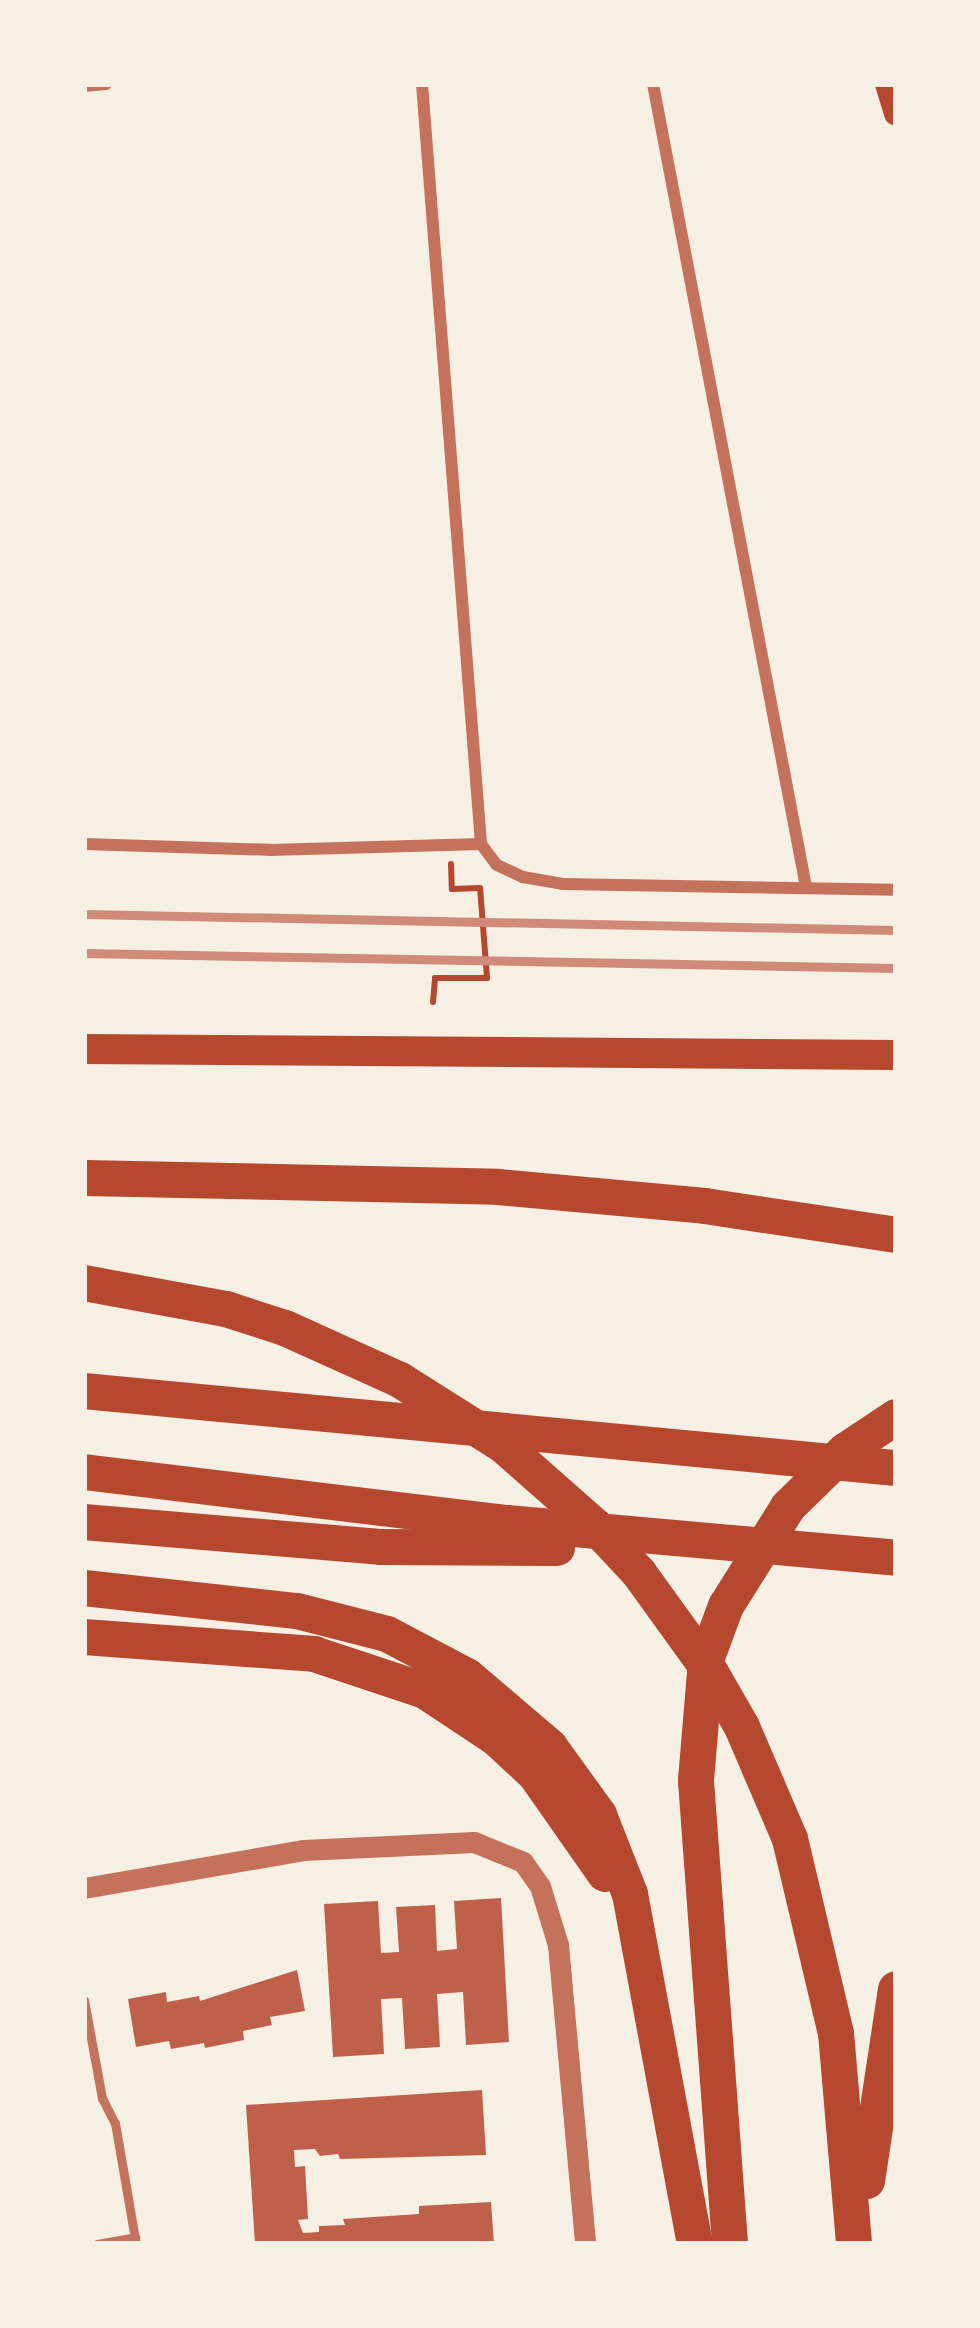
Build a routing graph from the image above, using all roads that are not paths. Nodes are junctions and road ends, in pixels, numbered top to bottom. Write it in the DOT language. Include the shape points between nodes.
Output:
graph roads {
  1 [pos="106,84"];
  2 [pos="422,84"];
  3 [pos="653,84"];
  4 [pos="887,84"];
  5 [pos="84,86"];
  6 [pos="896,114"];
  7 [pos="84,844"];
  8 [pos="481,844"];
  9 [pos="806,887"];
  10 [pos="896,890"];
  11 [pos="84,1049"];
  12 [pos="896,1054"];
  13 [pos="84,1178"];
  14 [pos="896,1235"];
  15 [pos="84,1283"];
  16 [pos="84,1391"];
  17 [pos="896,1418"];
  18 [pos="896,1468"];
  19 [pos="84,1472"];
  20 [pos="84,1522"];
  21 [pos="723,1544"];
  22 [pos="896,1558"];
  23 [pos="84,1588"];
  24 [pos="84,1637"];
  25 [pos="84,1888"];
  26 [pos="647,1978"];
  27 [pos="896,1989"];
  28 [pos="84,2000"];
  29 [pos="136,2241"];
  30 [pos="98,2244"];
  31 [pos="585,2244"];
  32 [pos="695,2244"];
  33 [pos="730,2244"];
  34 [pos="857,2244"];
  1 -- 5 [label="street"];
  2 -- 8 [label="street"];
  3 -- 9 [label="street"];
  4 -- 6 [label="main road"];
  7 -- 8 [label="street"];
  8 -- 9 [label="street" via="497,865 562,884"];
  9 -- 10 [label="street"];
  11 -- 12 [label="main road"];
  13 -- 14 [label="highway" via="498,1186"];
  15 -- 34 [label="highway" via="285,1328 400,1380 503,1445 596,1527 678,1624 742,1727 790,1839 827,1977"];
  16 -- 18 [label="highway"];
  17 -- 33 [label="highway" via="844,1451 788,1508 726,1606 706,1660 697,1810"];
  19 -- 21 [label="highway"];
  20 -- 21 [label="highway" via="380,1547"];
  21 -- 22 [label="highway"];
  23 -- 26 [label="highway" via="356,1624 441,1660 490,1692 550,1748 599,1815 626,1880"];
  24 -- 26 [label="highway" via="314,1654 384,1673 451,1706 518,1757 567,1813 615,1893"];
  25 -- 31 [label="street" via="303,1850 474,1842 513,1855 540,1886 558,1945"];
  26 -- 32 [label="highway"];
  27 -- 34 [label="highway"];
  28 -- 29 [label="lane"];
  29 -- 30 [label="lane"];
}
